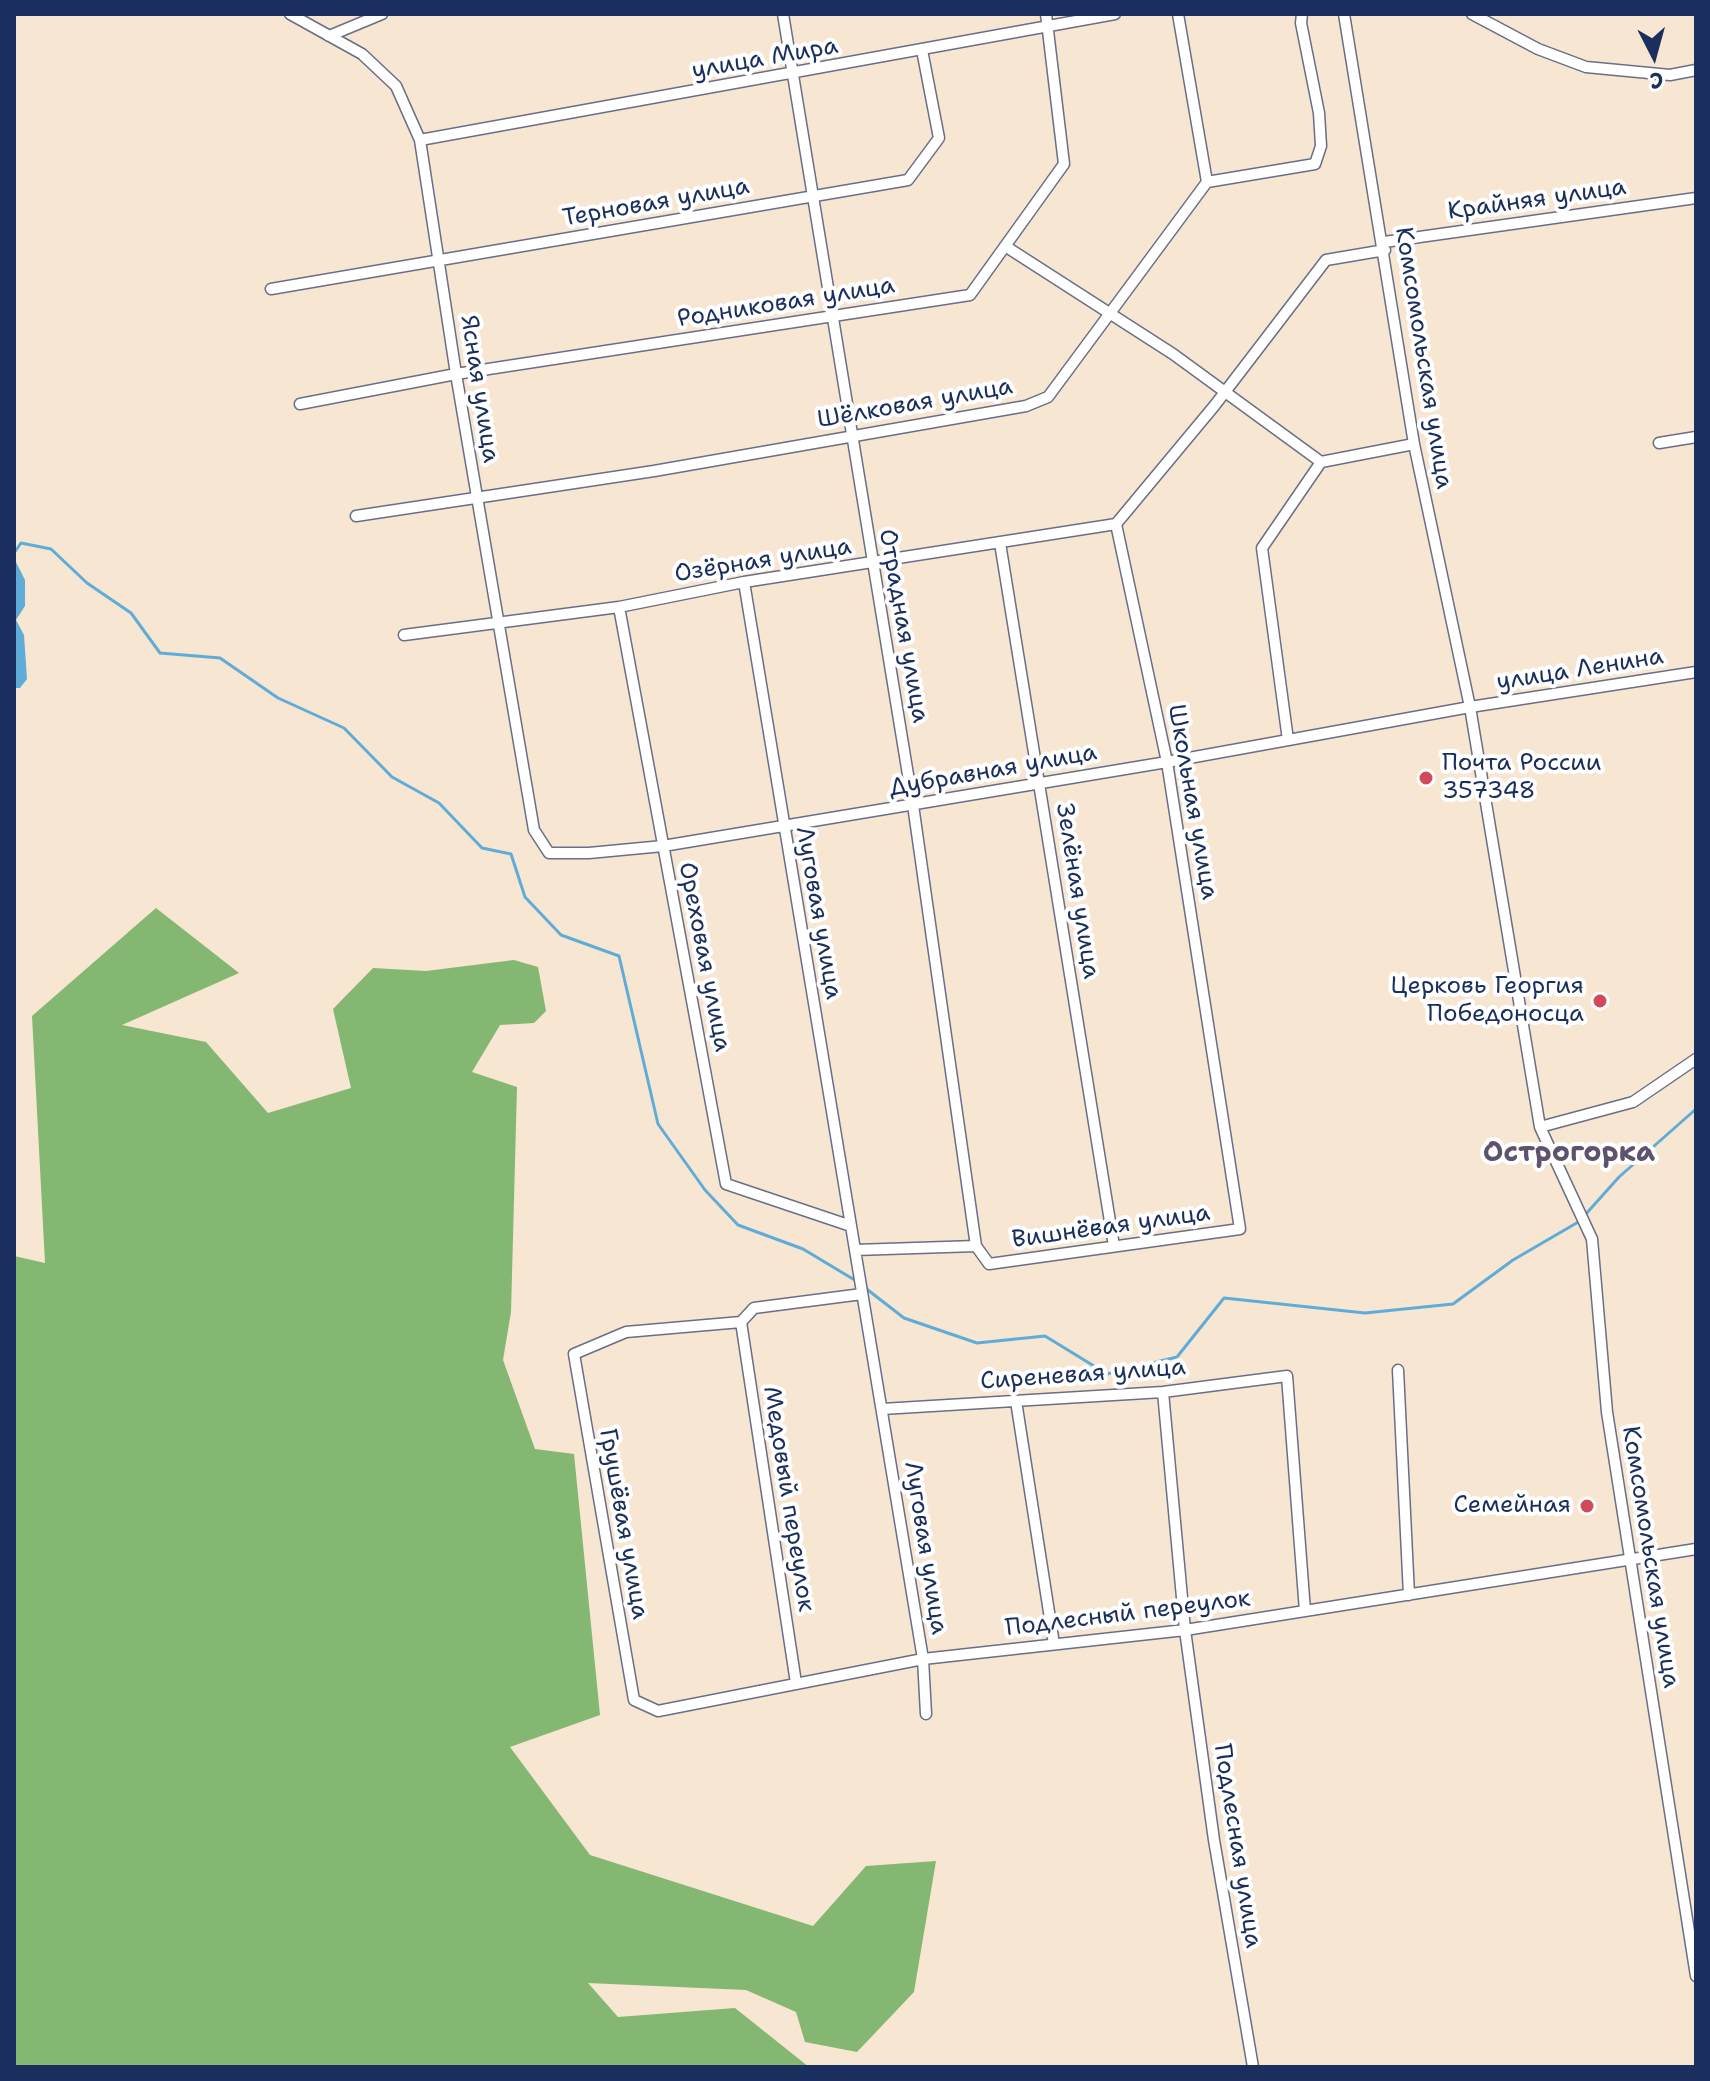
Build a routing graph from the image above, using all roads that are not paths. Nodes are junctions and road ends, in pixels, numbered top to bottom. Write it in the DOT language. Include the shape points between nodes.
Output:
graph roads {
  1 [pos="290,14"];
  2 [pos="382,14"];
  3 [pos="783,14"];
  4 [pos="1046,14"];
  5 [pos="1115,14"];
  6 [pos="1178,14"];
  7 [pos="1302,14"];
  8 [pos="1344,14"];
  9 [pos="1472,14"];
  10 [pos="1048,27"];
  11 [pos="329,36"];
  12 [pos="922,50"];
  13 [pos="1696,70"];
  14 [pos="793,75"];
  15 [pos="420,140"];
  16 [pos="1207,182"];
  17 [pos="812,197"];
  18 [pos="1696,198"];
  19 [pos="1005,246"];
  20 [pos="1384,246"];
  21 [pos="437,260"];
  22 [pos="271,289"];
  23 [pos="1110,314"];
  24 [pos="832,317"];
  25 [pos="456,374"];
  26 [pos="1224,392"];
  27 [pos="300,404"];
  28 [pos="851,436"];
  29 [pos="1696,437"];
  30 [pos="1659,443"];
  31 [pos="1414,444"];
  32 [pos="1321,462"];
  33 [pos="476,496"];
  34 [pos="356,516"];
  35 [pos="1116,524"];
  36 [pos="1000,543"];
  37 [pos="873,563"];
  38 [pos="744,582"];
  39 [pos="619,607"];
  40 [pos="500,622"];
  41 [pos="404,635"];
  42 [pos="1696,672"];
  43 [pos="1470,707"];
  44 [pos="1288,740"];
  45 [pos="1167,762"];
  46 [pos="1040,783"];
  47 [pos="913,805"];
  48 [pos="783,826"];
  49 [pos="534,830"];
  50 [pos="663,846"];
  51 [pos="1696,1059"];
  52 [pos="1219,1088"];
  53 [pos="1540,1127"];
  54 [pos="851,1226"];
  55 [pos="976,1246"];
  56 [pos="1114,1246"];
  57 [pos="855,1250"];
  58 [pos="862,1294"];
  59 [pos="741,1322"];
  60 [pos="1398,1370"];
  61 [pos="1163,1392"];
  62 [pos="1016,1401"];
  63 [pos="882,1409"];
  64 [pos="1696,1549"];
  65 [pos="1630,1559"];
  66 [pos="1409,1595"];
  67 [pos="1305,1611"];
  68 [pos="1185,1630"];
  69 [pos="1054,1644"];
  70 [pos="923,1659"];
  71 [pos="796,1683"];
  72 [pos="634,1700"];
  73 [pos="926,1714"];
  74 [pos="1696,1976"];
  75 [pos="1253,2067"];
  1 -- 11 [label="street, Ясная улица"];
  2 -- 11 [label="street"];
  3 -- 14 [label="street, Отрадная улица"];
  4 -- 10 [label="street, Родниковая улица"];
  5 -- 10 [label="street, улица Мира"];
  6 -- 16 [label="street"];
  7 -- 16 [label="street" via="1319,113 1321,146 1315,164"];
  8 -- 20 [label="street, Комсомольская улица"];
  9 -- 13 [label="street" via="1586,67 1657,74"];
  10 -- 12 [label="street, улица Мира"];
  10 -- 19 [label="street, Родниковая улица" via="1064,164"];
  11 -- 15 [label="street, Ясная улица" via="362,54 396,86"];
  12 -- 14 [label="street, улица Мира"];
  12 -- 17 [label="street, Терновая улица" via="939,138 908,180"];
  14 -- 15 [label="street, улица Мира"];
  14 -- 17 [label="street, Отрадная улица"];
  15 -- 21 [label="street, Ясная улица"];
  16 -- 23 [label="street, Шёлковая улица"];
  17 -- 21 [label="street, Терновая улица"];
  17 -- 24 [label="street, Отрадная улица"];
  18 -- 20 [label="street, Крайняя улица"];
  19 -- 23 [label="street"];
  19 -- 24 [label="street, Родниковая улица" via="970,295"];
  20 -- 26 [label="street" via="1326,260"];
  20 -- 31 [label="street, Комсомольская улица"];
  21 -- 22 [label="street, Терновая улица"];
  21 -- 25 [label="street, Ясная улица"];
  23 -- 26 [label="street"];
  23 -- 28 [label="street, Шёлковая улица" via="1048,397 1026,406"];
  24 -- 25 [label="street, Родниковая улица"];
  24 -- 28 [label="street, Отрадная улица"];
  25 -- 27 [label="street, Родниковая улица"];
  25 -- 33 [label="street, Ясная улица"];
  26 -- 32 [label="street"];
  26 -- 35 [label="street"];
  28 -- 33 [label="street, Шёлковая улица"];
  28 -- 37 [label="street, Отрадная улица"];
  29 -- 30 [label="street"];
  31 -- 32 [label="street"];
  31 -- 43 [label="street, Комсомольская улица"];
  32 -- 44 [label="street" via="1262,548"];
  33 -- 34 [label="street, Шёлковая улица"];
  33 -- 40 [label="street, Ясная улица"];
  35 -- 36 [label="street, Озёрная улица"];
  35 -- 45 [label="street, Школьная улица"];
  36 -- 37 [label="street, Озёрная улица"];
  36 -- 46 [label="street, Зелёная улица"];
  37 -- 38 [label="street, Озёрная улица"];
  37 -- 47 [label="street, Отрадная улица"];
  38 -- 39 [label="street, Озёрная улица"];
  38 -- 48 [label="street, Луговая улица"];
  39 -- 40 [label="street, Озёрная улица"];
  39 -- 50 [label="street, Ореховая улица"];
  40 -- 41 [label="street, Озёрная улица"];
  40 -- 49 [label="street, Ясная улица"];
  42 -- 43 [label="street, улица Ленина"];
  43 -- 44 [label="street, Дубравная улица"];
  43 -- 53 [label="street, Комсомольская улица"];
  44 -- 45 [label="street, Дубравная улица"];
  45 -- 46 [label="street, Дубравная улица"];
  45 -- 52 [label="street, Школьная улица"];
  46 -- 47 [label="street, Дубравная улица"];
  46 -- 56 [label="street, Зелёная улица"];
  47 -- 48 [label="street, Дубравная улица"];
  47 -- 55 [label="street, Отрадная улица"];
  48 -- 50 [label="street, Дубравная улица"];
  48 -- 54 [label="street, Луговая улица"];
  49 -- 50 [label="street, Дубравная улица" via="549,853 560,855"];
  50 -- 54 [label="street, Ореховая улица" via="726,1184"];
  51 -- 53 [label="street" via="1633,1102"];
  52 -- 56 [label="street, Вишнёвая улица" via="1240,1229"];
  53 -- 65 [label="street, Комсомольская улица" via="1592,1239 1607,1412"];
  54 -- 57 [label="street, Луговая улица"];
  55 -- 56 [label="street, Вишнёвая улица" via="989,1264"];
  55 -- 57 [label="street, Вишнёвая улица"];
  57 -- 58 [label="street, Луговая улица"];
  58 -- 59 [label="street" via="754,1308"];
  58 -- 63 [label="street, Луговая улица"];
  59 -- 71 [label="street, Медовый переулок"];
  59 -- 72 [label="street, Грушёвая улица" via="626,1332 574,1354"];
  60 -- 66 [label="street"];
  61 -- 62 [label="street, Сиреневая улица"];
  61 -- 67 [label="street, Сиреневая улица" via="1287,1376"];
  61 -- 68 [label="street, Подлесная улица"];
  62 -- 63 [label="street, Сиреневая улица"];
  62 -- 69 [label="street"];
  63 -- 70 [label="street, Луговая улица"];
  64 -- 65 [label="street, Подлесный переулок"];
  65 -- 66 [label="street, Подлесный переулок"];
  65 -- 74 [label="street, Комсомольская улица"];
  66 -- 67 [label="street, Подлесный переулок"];
  67 -- 68 [label="street, Подлесный переулок"];
  68 -- 69 [label="street, Подлесный переулок"];
  68 -- 75 [label="street, Подлесная улица"];
  69 -- 70 [label="street, Подлесный переулок"];
  70 -- 71 [label="street, Подлесный переулок"];
  70 -- 73 [label="street, Луговая улица"];
  71 -- 72 [label="street, Подлесный переулок" via="658,1711"];
}
